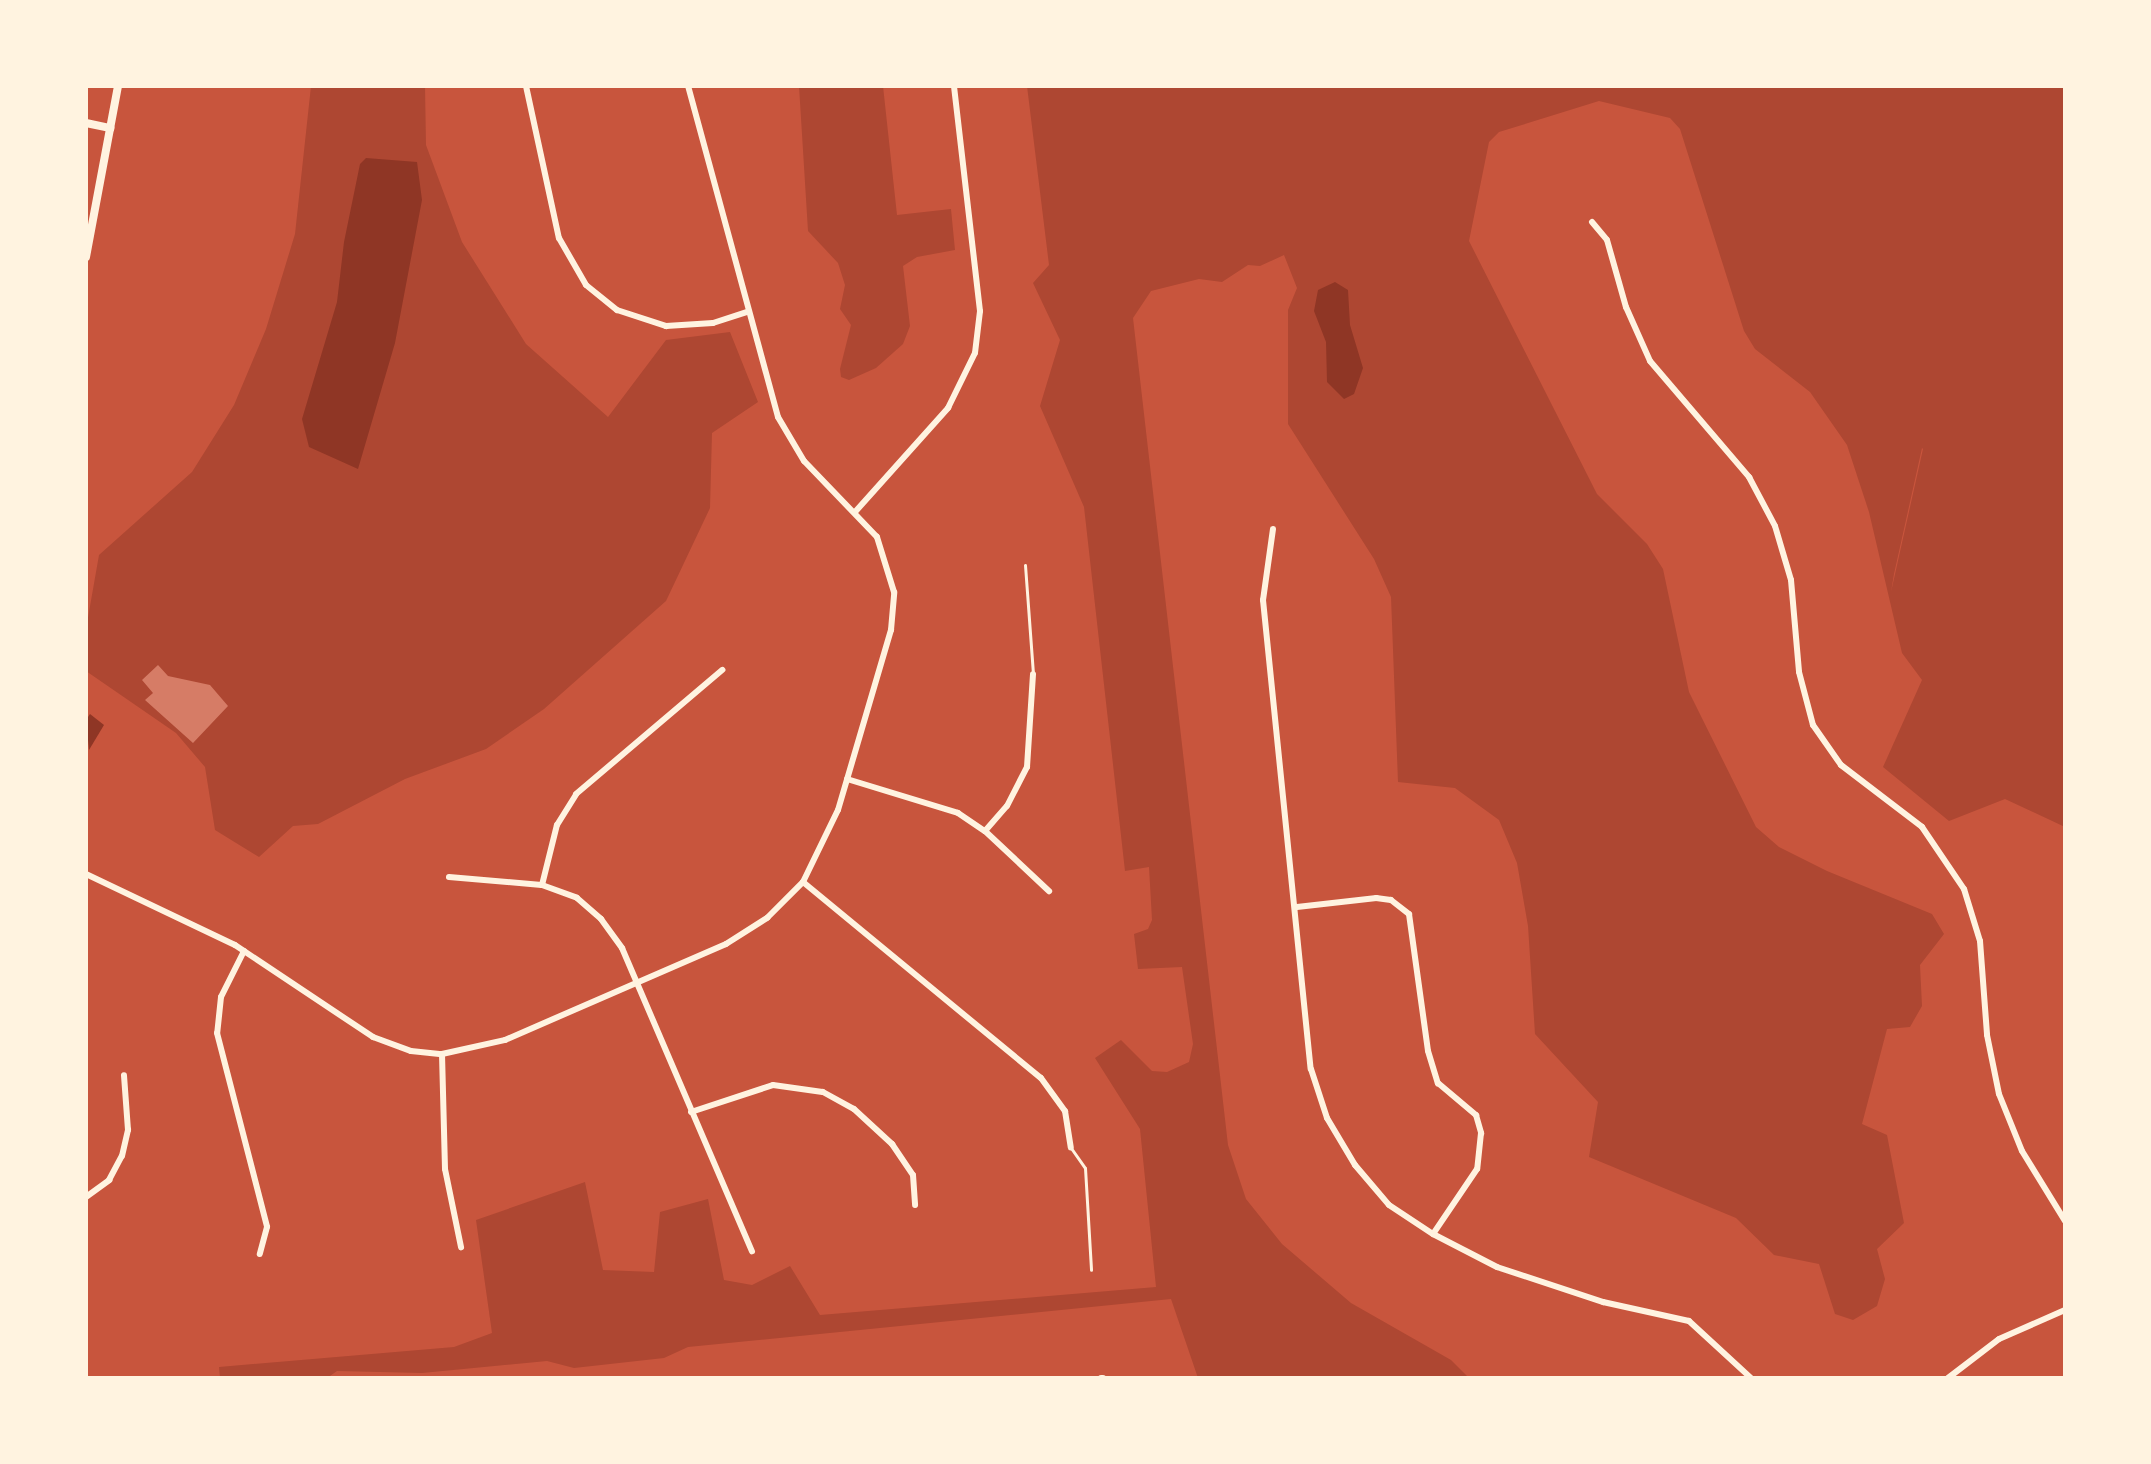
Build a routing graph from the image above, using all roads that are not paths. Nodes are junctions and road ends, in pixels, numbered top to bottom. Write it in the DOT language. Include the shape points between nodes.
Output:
graph roads {
  1 [pos="118,86"];
  2 [pos="526,86"];
  3 [pos="688,86"];
  4 [pos="954,86"];
  5 [pos="86,123"];
  6 [pos="110,128"];
  7 [pos="1592,222"];
  8 [pos="86,257"];
  9 [pos="747,312"];
  10 [pos="855,512"];
  11 [pos="1273,529"];
  12 [pos="1025,565"];
  13 [pos="722,670"];
  14 [pos="1033,674"];
  15 [pos="847,779"];
  16 [pos="985,831"];
  17 [pos="86,874"];
  18 [pos="449,877"];
  19 [pos="803,882"];
  20 [pos="542,885"];
  21 [pos="1049,891"];
  22 [pos="1297,907"];
  23 [pos="244,951"];
  24 [pos="636,982"];
  25 [pos="442,1054"];
  26 [pos="124,1075"];
  27 [pos="691,1112"];
  28 [pos="1071,1148"];
  29 [pos="86,1197"];
  30 [pos="915,1205"];
  31 [pos="2065,1221"];
  32 [pos="1433,1234"];
  33 [pos="461,1247"];
  34 [pos="752,1251"];
  35 [pos="260,1254"];
  36 [pos="1091,1270"];
  37 [pos="2065,1310"];
  38 [pos="1751,1378"];
  39 [pos="1948,1378"];
  1 -- 6 [label="main road"];
  2 -- 9 [label="street" via="559,238 586,285 617,310 666,326 713,323"];
  3 -- 9 [label="street"];
  4 -- 10 [label="street" via="980,311 975,353 948,408"];
  5 -- 6 [label="main road"];
  6 -- 8 [label="main road"];
  7 -- 31 [label="street" via="1607,240 1626,307 1650,361 1749,477 1775,526 1791,580 1799,672 1813,725 1841,765 1922,827 1964,889 1980,941 1987,1035 1999,1094 2022,1151"];
  9 -- 10 [label="street" via="769,393 790,440 821,481"];
  10 -- 15 [label="street" via="884,550 894,611"];
  11 -- 22 [label="street" via="1263,600"];
  12 -- 14 [label="lane"];
  13 -- 20 [label="street" via="576,794 557,825"];
  14 -- 16 [label="street" via="1027,767 1007,806"];
  15 -- 16 [label="street" via="941,806"];
  15 -- 19 [label="street" via="822,850"];
  16 -- 21 [label="street"];
  17 -- 23 [label="street"];
  18 -- 20 [label="street"];
  19 -- 24 [label="street" via="747,933"];
  19 -- 28 [label="street" via="1041,1078 1065,1111"];
  20 -- 24 [label="street" via="577,898 601,919"];
  22 -- 32 [label="street" via="1311,1069 1327,1118 1355,1165 1389,1205"];
  22 -- 32 [label="street" via="1376,898 1391,900 1409,914 1428,1051 1438,1083 1476,1115 1481,1133 1477,1169"];
  23 -- 25 [label="street" via="373,1037 411,1051"];
  23 -- 35 [label="street" via="221,997 217,1033 267,1227"];
  24 -- 25 [label="street" via="505,1040"];
  24 -- 27 [label="street"];
  25 -- 33 [label="street" via="446,1186"];
  26 -- 29 [label="street" via="128,1130 122,1156 109,1180"];
  27 -- 30 [label="street" via="773,1085 823,1092 854,1109 892,1144 913,1175"];
  27 -- 34 [label="street"];
  28 -- 36 [label="lane" via="1085,1168"];
  32 -- 38 [label="street" via="1497,1267 1603,1302 1689,1321"];
  37 -- 39 [label="street" via="1999,1339"];
}
